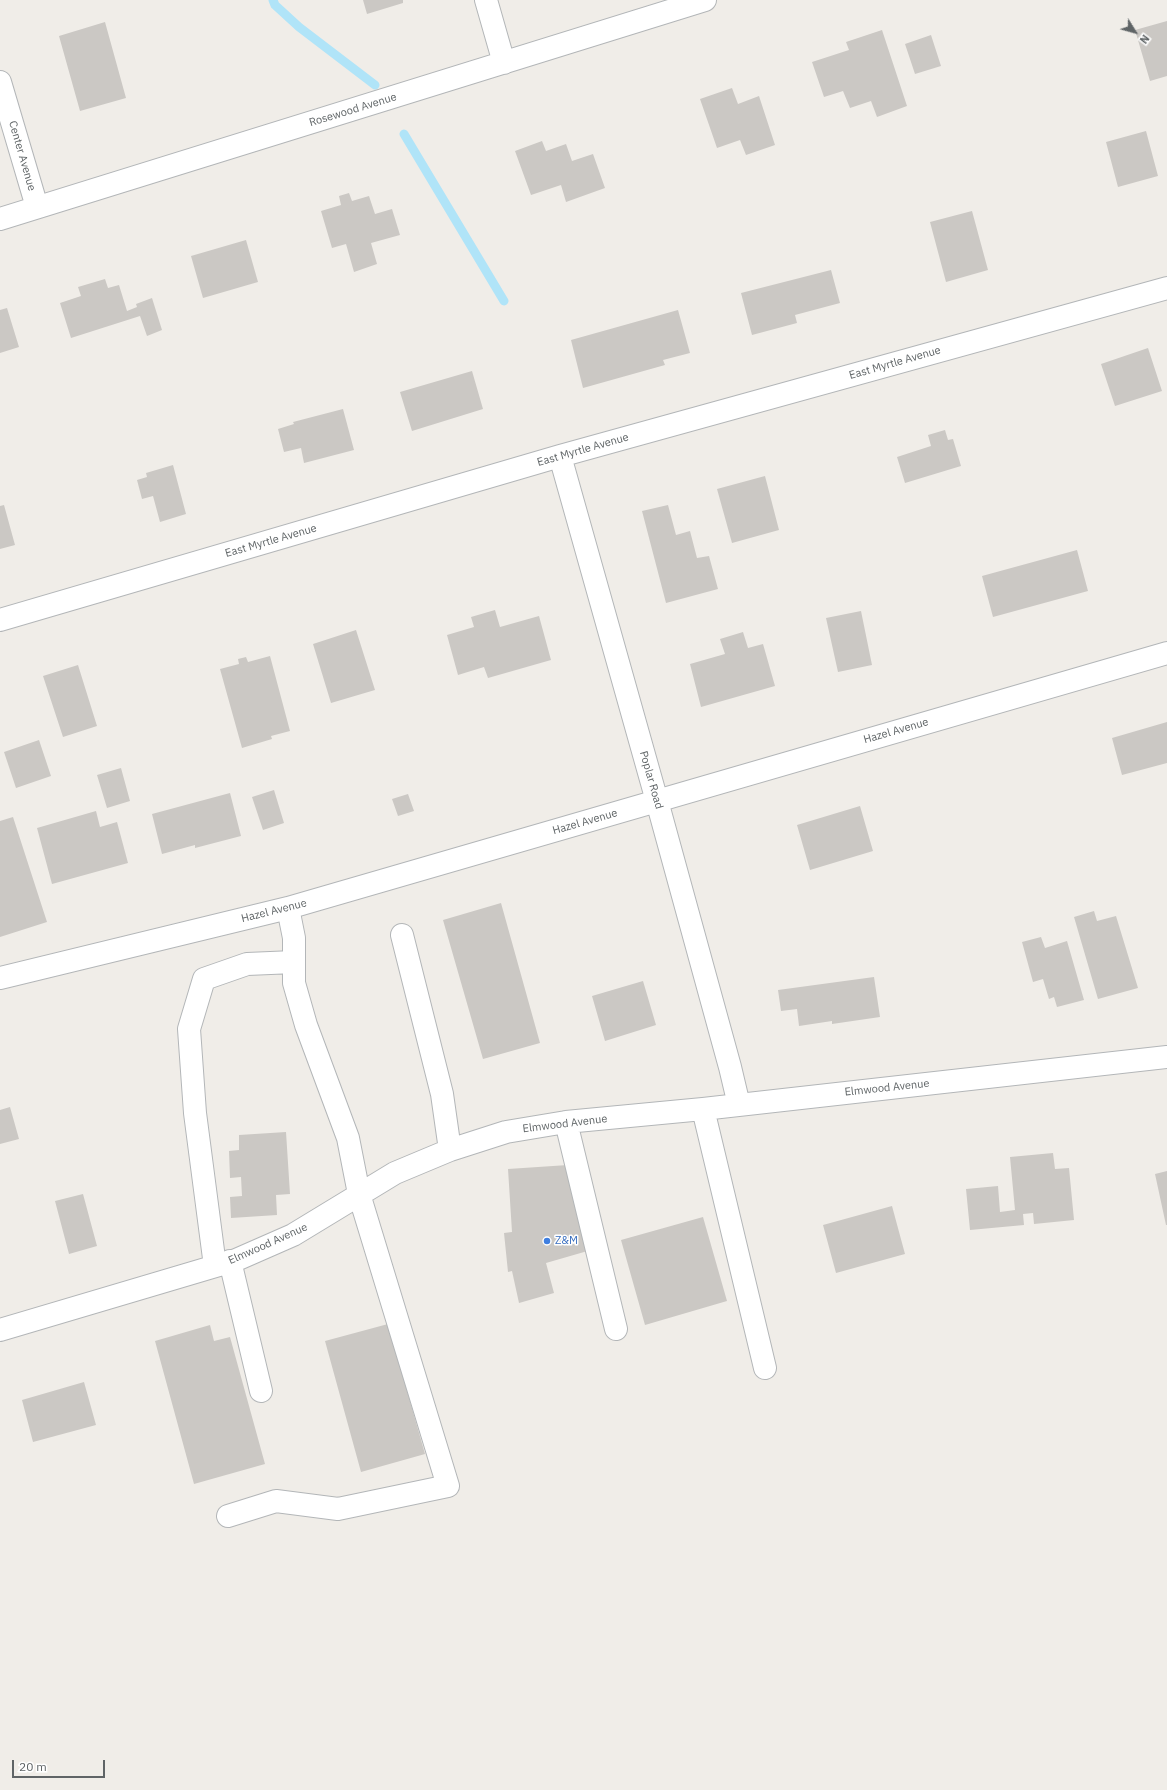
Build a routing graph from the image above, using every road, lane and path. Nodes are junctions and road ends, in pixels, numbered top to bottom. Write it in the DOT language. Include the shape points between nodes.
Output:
graph roads {
  1 [pos="486,0"];
  2 [pos="705,0"];
  3 [pos="504,63"];
  4 [pos="0,82"];
  5 [pos="37,207"];
  6 [pos="0,219"];
  7 [pos="1167,288"];
  8 [pos="560,456"];
  9 [pos="0,620"];
  10 [pos="1167,652"];
  11 [pos="657,801"];
  12 [pos="288,908"];
  13 [pos="402,935"];
  14 [pos="294,962"];
  15 [pos="0,978"];
  16 [pos="1167,1057"];
  17 [pos="739,1105"];
  18 [pos="704,1109"];
  19 [pos="566,1122"];
  20 [pos="450,1150"];
  21 [pos="359,1194"];
  22 [pos="223,1263"];
  23 [pos="0,1330"];
  24 [pos="616,1330"];
  25 [pos="765,1368"];
  26 [pos="261,1391"];
  27 [pos="228,1516"];
  1 -- 3 [label="street"];
  2 -- 3 [label="street, Rosewood Avenue"];
  3 -- 5 [label="street, Rosewood Avenue"];
  4 -- 5 [label="street, Center Avenue"];
  5 -- 6 [label="street, Rosewood Avenue"];
  7 -- 8 [label="street, East Myrtle Avenue"];
  8 -- 9 [label="street, East Myrtle Avenue"];
  8 -- 11 [label="street, Poplar Road"];
  10 -- 11 [label="street, Hazel Avenue"];
  11 -- 12 [label="street, Hazel Avenue"];
  11 -- 17 [label="street, Poplar Road"];
  12 -- 14 [label="street" via="294,938"];
  12 -- 15 [label="street, Hazel Avenue"];
  13 -- 20 [label="street" via="442,1094"];
  14 -- 21 [label="street" via="294,983 306,1025 348,1138"];
  14 -- 22 [label="street" via="247,964 204,979 189,1029 195,1113"];
  16 -- 17 [label="street, Elmwood Avenue"];
  17 -- 18 [label="street, Elmwood Avenue"];
  18 -- 19 [label="street, Elmwood Avenue"];
  18 -- 25 [label="street"];
  19 -- 20 [label="street, Elmwood Avenue" via="506,1132"];
  19 -- 24 [label="street"];
  20 -- 21 [label="street, Elmwood Avenue" via="395,1173"];
  21 -- 22 [label="street, Elmwood Avenue" via="293,1235"];
  21 -- 27 [label="street" via="448,1486 338,1509 276,1501"];
  22 -- 23 [label="street, Elmwood Avenue"];
  22 -- 26 [label="street"];
}
